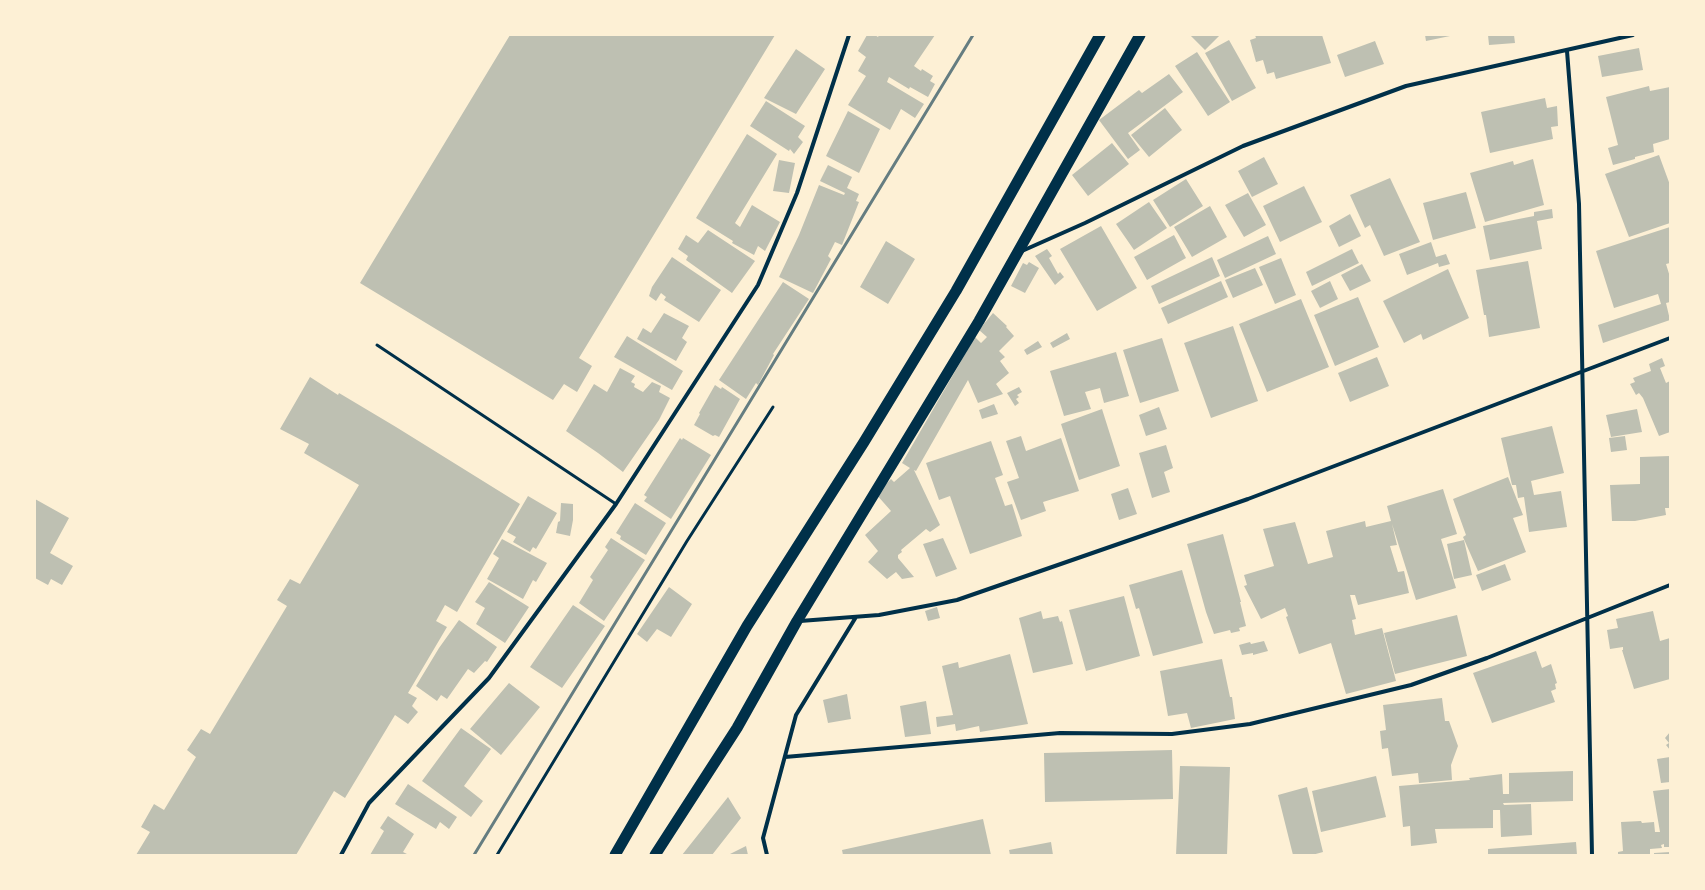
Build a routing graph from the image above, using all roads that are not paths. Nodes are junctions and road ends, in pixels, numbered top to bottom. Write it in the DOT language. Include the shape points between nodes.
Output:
graph roads {
  1 [pos="849,35"];
  2 [pos="1100,35"];
  3 [pos="1140,35"];
  4 [pos="1634,35"];
  5 [pos="1567,51"];
  6 [pos="1016,254"];
  7 [pos="1670,338"];
  8 [pos="377,345"];
  9 [pos="1582,373"];
  10 [pos="773,407"];
  11 [pos="616,504"];
  12 [pos="1670,585"];
  13 [pos="856,617"];
  14 [pos="1587,617"];
  15 [pos="797,621"];
  16 [pos="785,757"];
  17 [pos="341,855"];
  18 [pos="497,855"];
  19 [pos="615,855"];
  20 [pos="655,855"];
  21 [pos="766,855"];
  22 [pos="1592,855"];
  1 -- 11 [label="street" via="797,193 758,285"];
  2 -- 19 [label="highway" via="956,291 747,626"];
  3 -- 6 [label="highway"];
  4 -- 5 [label="street"];
  5 -- 6 [label="street" via="1398,88 1243,146"];
  5 -- 9 [label="street" via="1579,204"];
  6 -- 15 [label="highway" via="979,321"];
  7 -- 9 [label="street"];
  8 -- 11 [label="lane"];
  9 -- 13 [label="street" via="1248,499 958,600"];
  9 -- 14 [label="street"];
  10 -- 18 [label="lane" via="682,548"];
  11 -- 17 [label="street" via="489,678 369,803"];
  12 -- 14 [label="street"];
  13 -- 15 [label="street"];
  13 -- 16 [label="street" via="796,715"];
  14 -- 16 [label="street" via="1487,658 1411,685 1250,724 1172,734 1060,733"];
  14 -- 22 [label="street"];
  15 -- 20 [label="highway" via="737,728"];
  16 -- 21 [label="street" via="763,838"];
}
